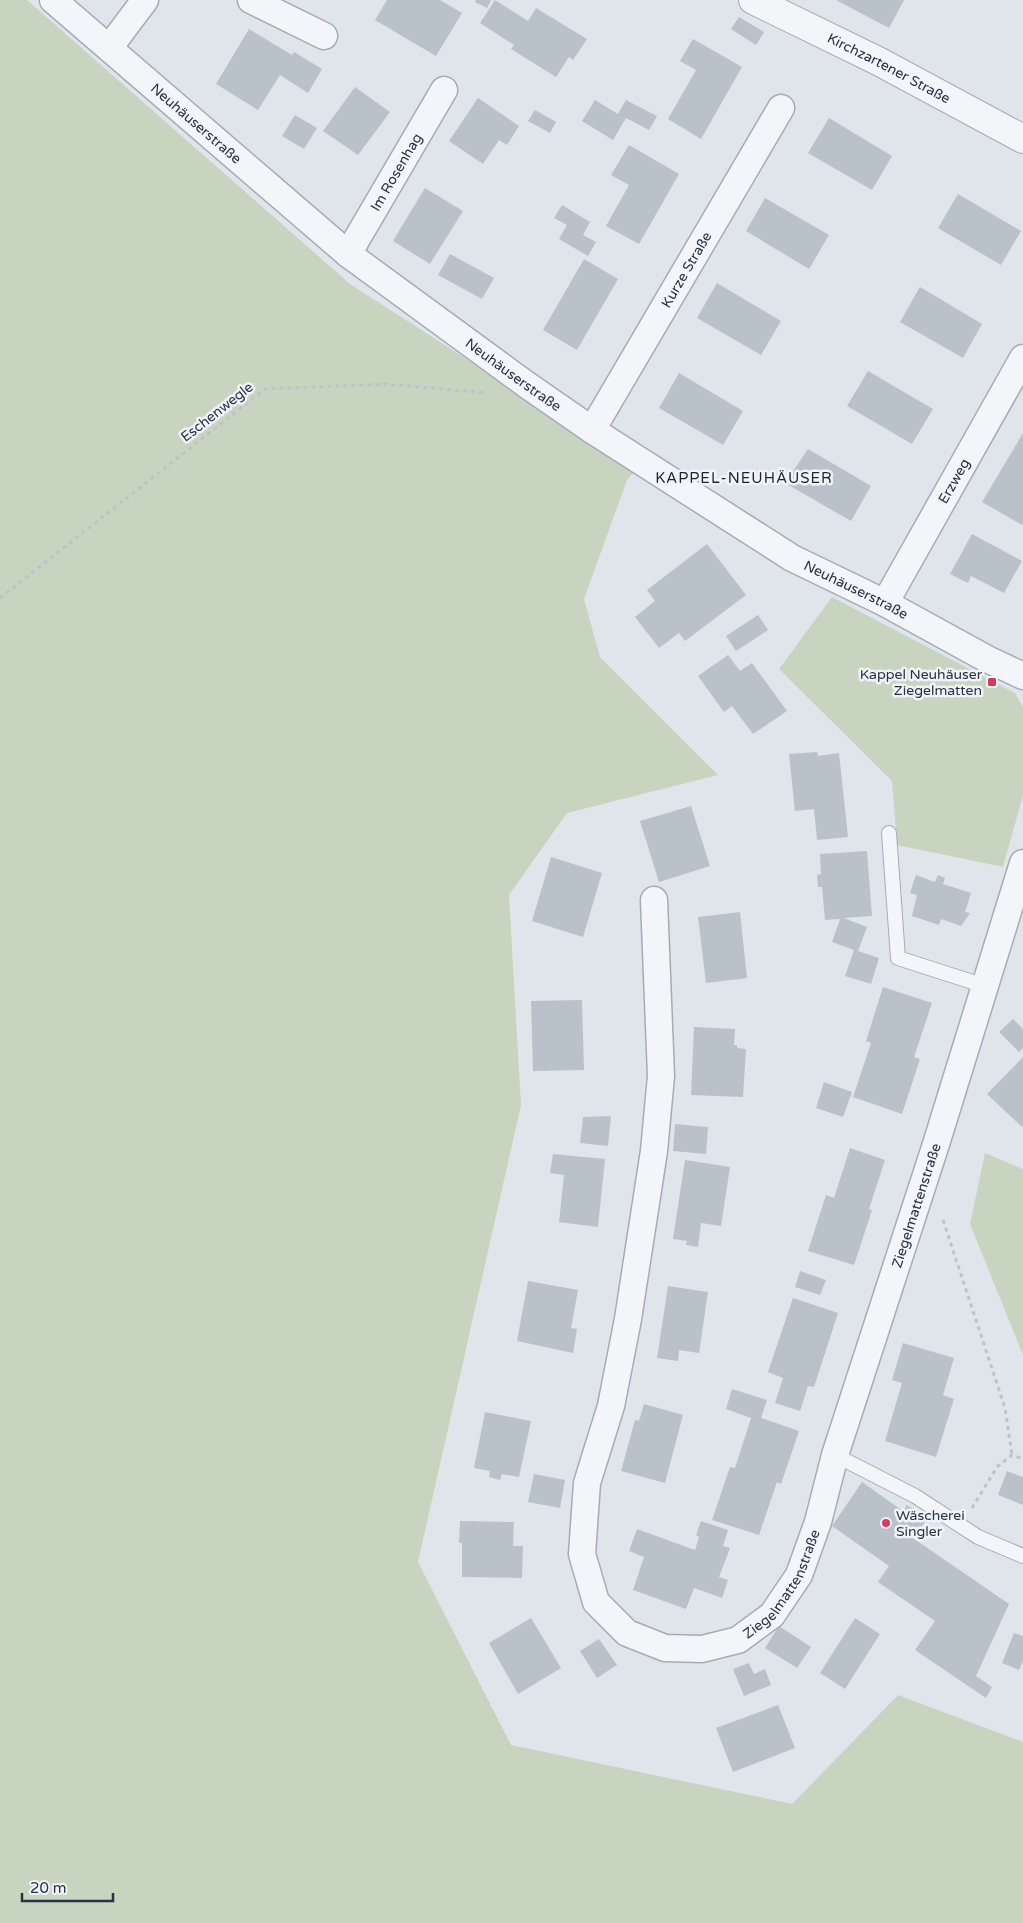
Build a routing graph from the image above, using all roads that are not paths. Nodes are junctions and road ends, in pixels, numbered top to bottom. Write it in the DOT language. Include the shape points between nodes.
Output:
graph roads {
  1 [pos="53,0"];
  2 [pos="145,0"];
  3 [pos="251,0"];
  4 [pos="753,0"];
  5 [pos="324,36"];
  6 [pos="108,48"];
  7 [pos="444,90"];
  8 [pos="781,108"];
  9 [pos="1023,140"];
  10 [pos="348,254"];
  11 [pos="1023,358"];
  12 [pos="592,430"];
  13 [pos="884,603"];
  14 [pos="1023,676"];
  15 [pos="889,834"];
  16 [pos="1023,863"];
  17 [pos="654,900"];
  18 [pos="985,986"];
  19 [pos="835,1454"];
  20 [pos="1023,1556"];
  1 -- 6 [label="street, Neuhäuserstraße"];
  2 -- 6 [label="street"];
  3 -- 5 [label="street"];
  4 -- 9 [label="street, Kirchzartener Straße" via="878,61"];
  6 -- 10 [label="street, Neuhäuserstraße"];
  7 -- 10 [label="street, Im Rosenhag"];
  8 -- 12 [label="street, Kurze Straße"];
  10 -- 12 [label="street, Neuhäuserstraße"];
  11 -- 13 [label="street, Erzweg"];
  12 -- 13 [label="street, Neuhäuserstraße" via="792,558"];
  13 -- 14 [label="street, Neuhäuserstraße"];
  15 -- 18 [label="lane" via="898,958"];
  16 -- 18 [label="street, Ziegelmattenstraße"];
  17 -- 19 [label="street, Ziegelmattenstraße" via="661,1076 654,1151 628,1319 611,1406 587,1483 582,1554 596,1602 627,1632 665,1648 702,1649 738,1640 772,1615 799,1575 818,1522"];
  18 -- 19 [label="street, Ziegelmattenstraße"];
  19 -- 20 [label="lane" via="916,1496 978,1538"];
}
